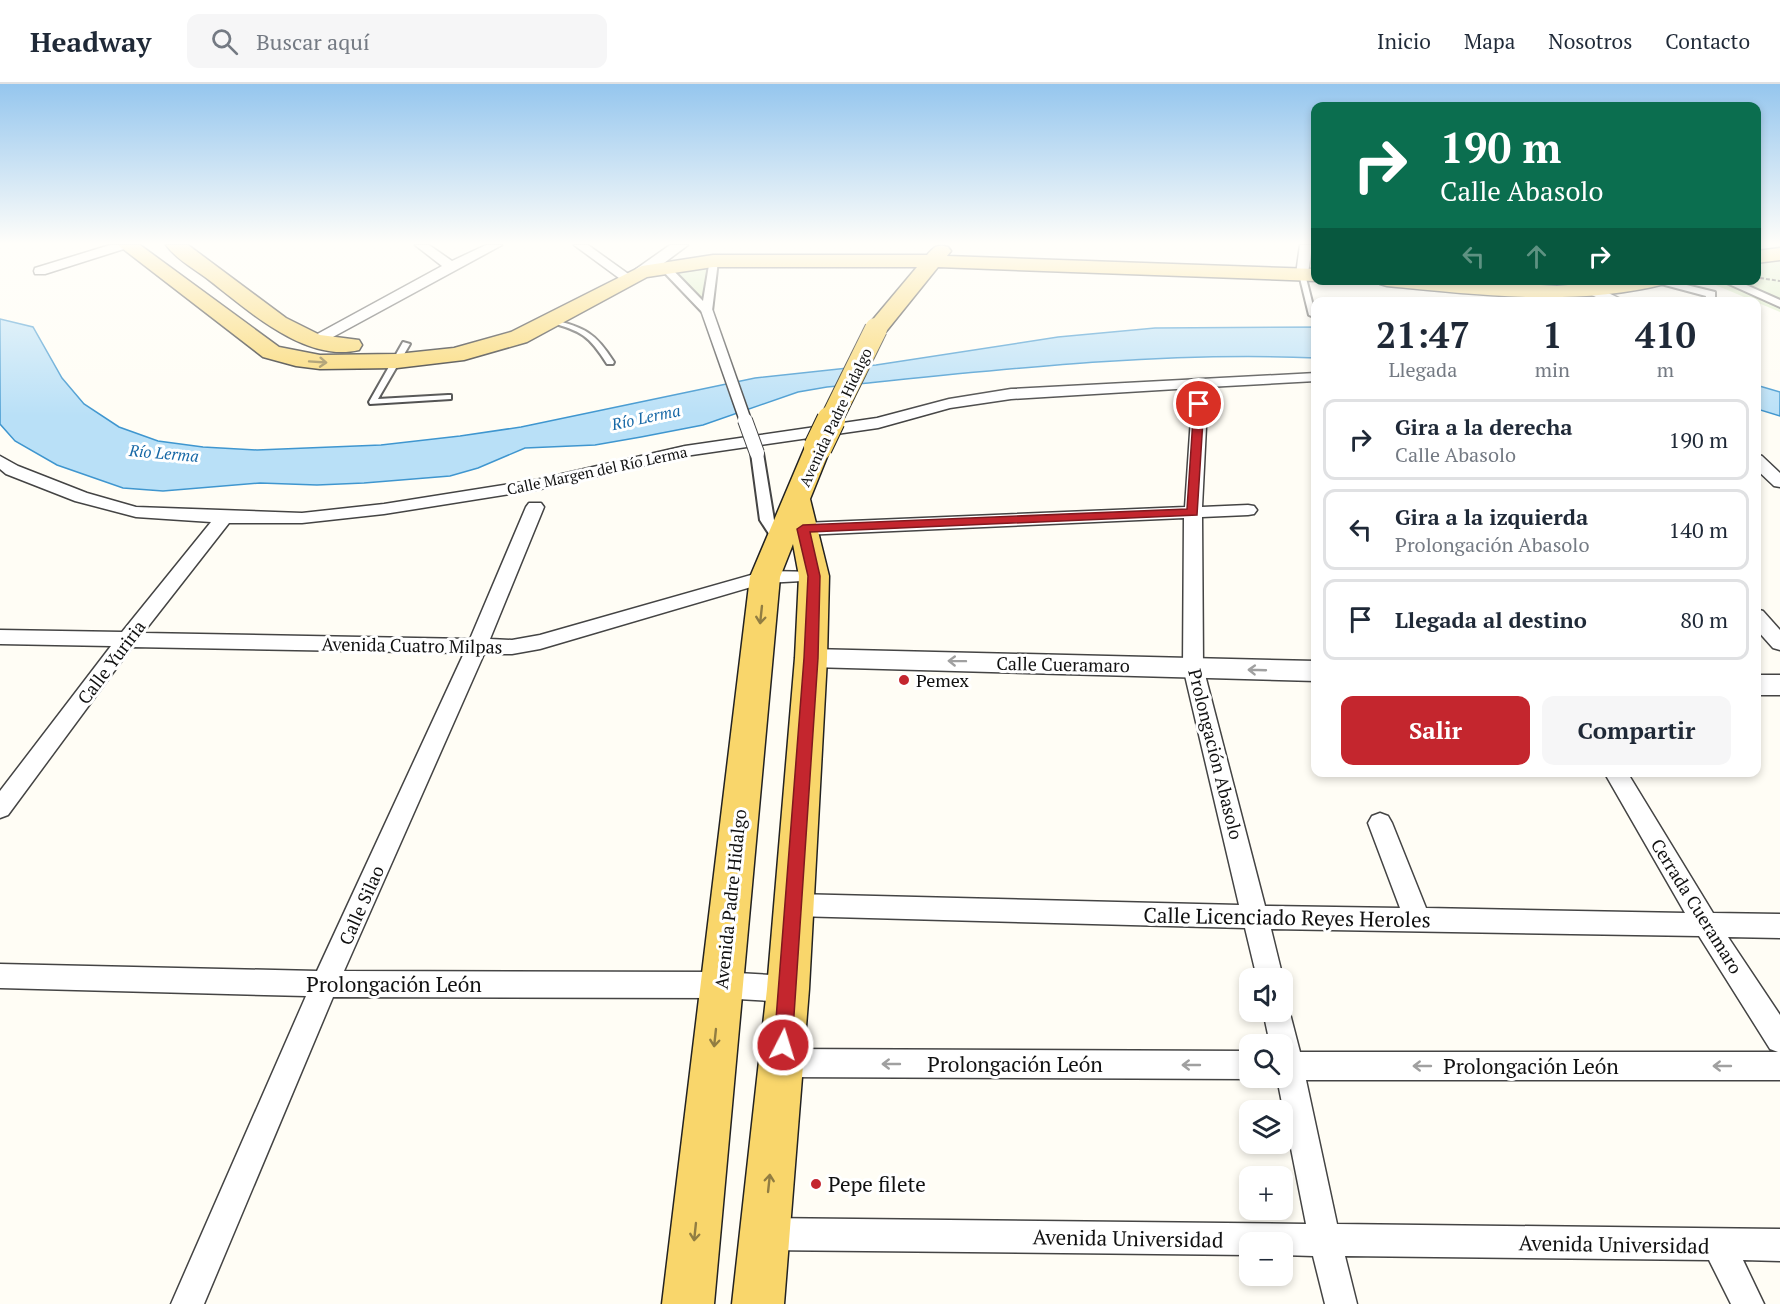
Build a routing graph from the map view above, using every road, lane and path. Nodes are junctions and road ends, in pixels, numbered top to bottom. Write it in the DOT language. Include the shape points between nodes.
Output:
graph roads {
  1 [pos="204,302"];
  2 [pos="250,302"];
  3 [pos="380,302"];
  4 [pos="564,302"];
  5 [pos="582,302"];
  6 [pos="699,302"];
  7 [pos="708,302"];
  8 [pos="898,302"];
  9 [pos="707,311"];
  10 [pos="551,321"];
  11 [pos="308,338"];
  12 [pos="271,352"];
  13 [pos="402,352"];
  14 [pos="610,362"];
  15 [pos="1311,377"];
  16 [pos="1201,383"];
  17 [pos="448,398"];
  18 [pos="0,461"];
  19 [pos="1761,464"];
  20 [pos="1780,482"];
  21 [pos="535,507"];
  22 [pos="1248,510"];
  23 [pos="1193,513"];
  24 [pos="224,517"];
  25 [pos="793,523"];
  26 [pos="814,576"];
  27 [pos="765,577"];
  28 [pos="1761,622"];
  29 [pos="0,637"];
  30 [pos="128,638"];
  31 [pos="1780,644"];
  32 [pos="476,648"];
  33 [pos="811,658"];
  34 [pos="1193,667"];
  35 [pos="1311,671"];
  36 [pos="1761,685"];
  37 [pos="1780,685"];
  38 [pos="1618,777"];
  39 [pos="0,808"];
  40 [pos="1380,823"];
  41 [pos="794,905"];
  42 [pos="1256,917"];
  43 [pos="1417,919"];
  44 [pos="1706,924"];
  45 [pos="1780,926"];
  46 [pos="1268,968"];
  47 [pos="0,976"];
  48 [pos="325,984"];
  49 [pos="720,985"];
  50 [pos="788,990"];
  51 [pos="1780,1039"];
  52 [pos="781,1063"];
  53 [pos="1239,1065"];
  54 [pos="1293,1066"];
  55 [pos="1780,1066"];
  56 [pos="1291,1088"];
  57 [pos="764,1234"];
  58 [pos="1325,1241"];
  59 [pos="1718,1245"];
  60 [pos="1780,1245"];
  61 [pos="188,1304"];
  62 [pos="688,1304"];
  63 [pos="758,1304"];
  64 [pos="1341,1304"];
  65 [pos="1748,1304"];
  1 -- 12 [label="main road"];
  2 -- 11 [label="main road" via="278,323"];
  3 -- 11 [label="street"];
  4 -- 13 [label="main road" via="530,317"];
  5 -- 10 [label="main road"];
  6 -- 9 [label="street"];
  7 -- 9 [label="street"];
  8 -- 25 [label="main road, Avenida Padre Hidalgo, bridge" via="876,329 818,447"];
  9 -- 25 [label="street, bridge" via="757,453 767,520"];
  10 -- 13 [label="main road" via="519,337 456,355"];
  10 -- 14 [label="lane" via="592,335"];
  11 -- 12 [label="main road"];
  11 -- 13 [label="main road"];
  12 -- 13 [label="main road, one-way" via="320,362"];
  13 -- 17 [label="lane" via="373,402"];
  15 -- 16 [label="street, Calle Margen del Río Lerma"];
  16 -- 23 [label="street, Prolongación Abasolo"];
  16 -- 24 [label="street, Calle Margen del Río Lerma" via="1011,394 949,404 878,423 685,451 536,485 396,507 302,518"];
  18 -- 24 [label="street, Calle Margen del Río Lerma" via="12,470 81,497 136,512"];
  19 -- 20 [label="street"];
  21 -- 32 [label="street, Calle Silao"];
  22 -- 23 [label="street"];
  23 -- 25 [label="street"];
  23 -- 34 [label="street, Prolongación Abasolo"];
  24 -- 30 [label="street, Calle Yuriria"];
  25 -- 26 [label="main road"];
  25 -- 27 [label="main road, Avenida Padre Hidalgo"];
  26 -- 27 [label="street, Avenida Cuatro Milpas"];
  26 -- 33 [label="main road"];
  27 -- 32 [label="street, Avenida Cuatro Milpas" via="540,642"];
  27 -- 49 [label="main road, Avenida Padre Hidalgo, one-way"];
  28 -- 31 [label="street"];
  29 -- 30 [label="street, Avenida Cuatro Milpas"];
  30 -- 32 [label="street, Avenida Cuatro Milpas"];
  30 -- 39 [label="street, Calle Yuriria"];
  32 -- 48 [label="street, Calle Silao"];
  34 -- 33 [label="street, Calle Cueramaro, one-way"];
  33 -- 41 [label="main road"];
  35 -- 34 [label="street, Calle Cueramaro, one-way"];
  34 -- 42 [label="street, Prolongación Abasolo"];
  36 -- 37 [label="street"];
  38 -- 44 [label="street, Cerrada Cueramaro"];
  40 -- 43 [label="street"];
  41 -- 42 [label="street, Calle Licenciado Reyes Heroles"];
  41 -- 50 [label="main road"];
  42 -- 43 [label="street, Calle Licenciado Reyes Heroles"];
  42 -- 46 [label="street, Prolongación Abasolo"];
  43 -- 44 [label="street, Calle Licenciado Reyes Heroles"];
  44 -- 45 [label="street, Calle Licenciado Reyes Heroles"];
  44 -- 51 [label="street, Cerrada Cueramaro"];
  47 -- 48 [label="street, Prolongación León"];
  48 -- 49 [label="street, Prolongación León"];
  48 -- 61 [label="street, Calle Silao"];
  49 -- 50 [label="street, Prolongación León"];
  49 -- 62 [label="main road, Avenida Padre Hidalgo, one-way"];
  50 -- 52 [label="main road"];
  53 -- 52 [label="street, Prolongación León, one-way"];
  57 -- 52 [label="main road, one-way"];
  55 -- 54 [label="street, Prolongación León, one-way"];
  56 -- 58 [label="street"];
  57 -- 58 [label="street, Avenida Universidad"];
  57 -- 63 [label="main road"];
  58 -- 59 [label="street, Avenida Universidad"];
  58 -- 64 [label="street"];
  59 -- 60 [label="street, Avenida Universidad"];
  59 -- 65 [label="street"];
}
